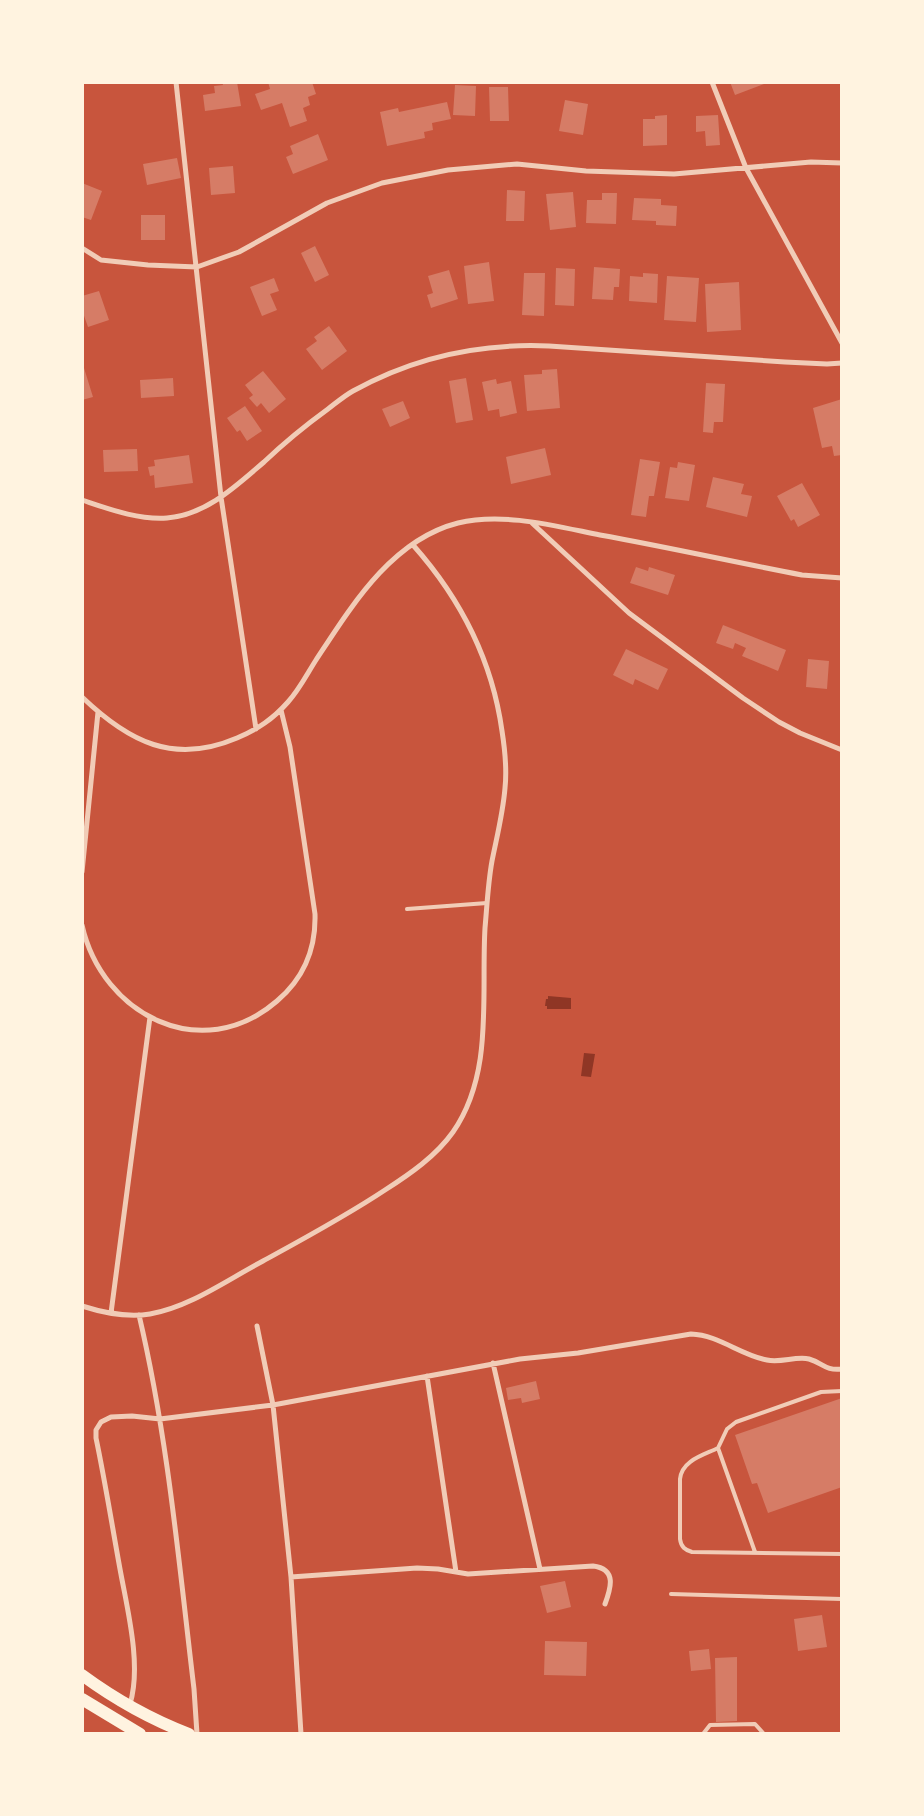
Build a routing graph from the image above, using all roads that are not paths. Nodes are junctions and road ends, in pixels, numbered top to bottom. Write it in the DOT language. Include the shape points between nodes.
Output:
graph roads {
  1 [pos="176,82"];
  2 [pos="712,82"];
  3 [pos="842,163"];
  4 [pos="746,168"];
  5 [pos="82,248"];
  6 [pos="197,267"];
  7 [pos="842,343"];
  8 [pos="842,363"];
  9 [pos="221,497"];
  10 [pos="82,500"];
  11 [pos="531,523"];
  12 [pos="413,545"];
  13 [pos="842,578"];
  14 [pos="82,697"];
  15 [pos="281,710"];
  16 [pos="98,712"];
  17 [pos="256,729"];
  18 [pos="842,750"];
  19 [pos="82,872"];
  20 [pos="487,903"];
  21 [pos="407,909"];
  22 [pos="82,925"];
  23 [pos="150,1017"];
  24 [pos="82,1306"];
  25 [pos="111,1313"];
  26 [pos="139,1315"];
  27 [pos="257,1326"];
  28 [pos="493,1363"];
  29 [pos="842,1368"];
  30 [pos="426,1376"];
  31 [pos="842,1391"];
  32 [pos="273,1405"];
  33 [pos="160,1419"];
  34 [pos="718,1448"];
  35 [pos="755,1552"];
  36 [pos="842,1554"];
  37 [pos="540,1569"];
  38 [pos="456,1572"];
  39 [pos="291,1576"];
  40 [pos="671,1594"];
  41 [pos="842,1599"];
  42 [pos="605,1604"];
  43 [pos="82,1675"];
  44 [pos="82,1699"];
  45 [pos="129,1707"];
  46 [pos="140,1734"];
  47 [pos="189,1734"];
  48 [pos="197,1734"];
  49 [pos="301,1734"];
  50 [pos="703,1734"];
  51 [pos="764,1734"];
  1 -- 6 [label="street"];
  2 -- 4 [label="street"];
  3 -- 4 [label="street" via="811,162"];
  4 -- 6 [label="street" via="674,174 586,171 517,164 448,170 382,183 327,203 240,252"];
  4 -- 7 [label="street"];
  5 -- 6 [label="street" via="101,260"];
  6 -- 9 [label="street"];
  8 -- 9 [label="street" via="515,345 444,355 415,363 352,392 310,422"];
  9 -- 10 [label="street" via="200,509 168,518 128,514"];
  9 -- 17 [label="street"];
  11 -- 12 [label="street" via="492,519 458,523"];
  11 -- 13 [label="street" via="802,575"];
  11 -- 18 [label="street" via="629,613 711,675 778,722"];
  12 -- 15 [label="street" via="363,591"];
  12 -- 20 [label="street" via="436,573 472,629 498,702 506,778"];
  14 -- 16 [label="street"];
  15 -- 17 [label="street"];
  15 -- 23 [label="street" via="290,747 314,908 314,935 309,959 281,998 237,1026 194,1031"];
  16 -- 17 [label="street" via="138,738 174,750 224,744"];
  16 -- 19 [label="street"];
  20 -- 21 [label="lane"];
  20 -- 26 [label="street" via="485,997 478,1072 470,1102 447,1140 403,1178 338,1220 200,1295 168,1309"];
  22 -- 23 [label="street" via="103,973 123,997"];
  23 -- 25 [label="street"];
  24 -- 25 [label="street"];
  25 -- 26 [label="street"];
  26 -- 33 [label="street"];
  27 -- 32 [label="street"];
  28 -- 29 [label="street" via="704,1334 764,1360 804,1359 826,1368"];
  28 -- 30 [label="street"];
  28 -- 37 [label="street"];
  30 -- 32 [label="street"];
  30 -- 38 [label="street"];
  31 -- 34 [label="lane" via="821,1392 736,1422 727,1429"];
  32 -- 33 [label="street"];
  32 -- 39 [label="street"];
  33 -- 45 [label="street" via="120,1416 105,1419 98,1426 96,1438 134,1661"];
  33 -- 48 [label="street"];
  34 -- 35 [label="lane"];
  34 -- 35 [label="lane" via="690,1462 682,1471 681,1544 692,1552"];
  35 -- 36 [label="lane"];
  37 -- 38 [label="street"];
  37 -- 42 [label="street" via="604,1568 610,1580"];
  38 -- 39 [label="street" via="417,1568"];
  39 -- 49 [label="street"];
  40 -- 41 [label="lane"];
  43 -- 45 [label="main road"];
  44 -- 46 [label="main road"];
  45 -- 47 [label="main road"];
  50 -- 51 [label="lane" via="710,1725 755,1724"];
}
